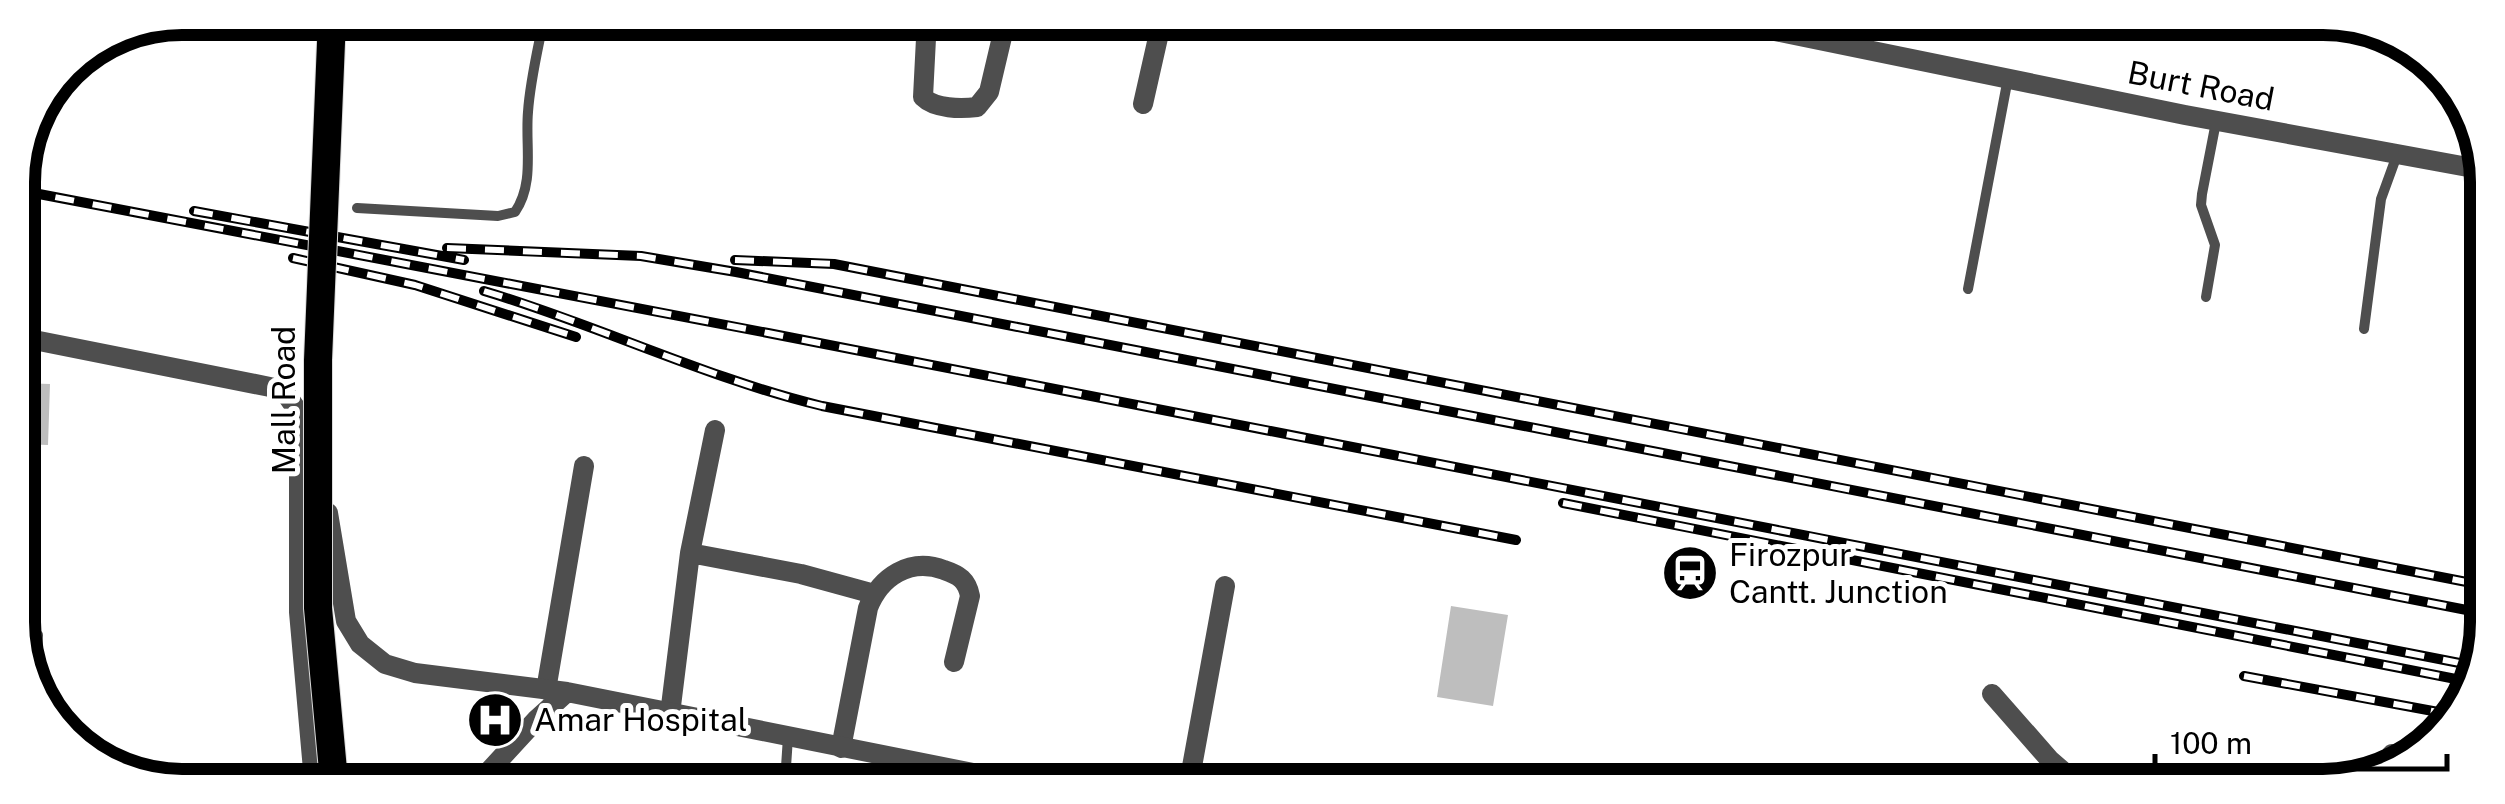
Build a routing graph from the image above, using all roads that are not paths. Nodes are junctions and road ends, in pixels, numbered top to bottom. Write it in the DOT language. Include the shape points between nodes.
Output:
graph roads {
  1 [pos="331,35"];
  2 [pos="541,35"];
  3 [pos="926,35"];
  4 [pos="1002,35"];
  5 [pos="1159,35"];
  6 [pos="1798,35"];
  7 [pos="2008,76"];
  8 [pos="1144,104"];
  9 [pos="2216,120"];
  10 [pos="2396,155"];
  11 [pos="2468,167"];
  12 [pos="357,208"];
  13 [pos="1968,290"];
  14 [pos="2206,297"];
  15 [pos="2364,328"];
  16 [pos="35,340"];
  17 [pos="318,421"];
  18 [pos="715,430"];
  19 [pos="584,466"];
  20 [pos="690,554"];
  21 [pos="1225,586"];
  22 [pos="874,594"];
  23 [pos="38,636"];
  24 [pos="38,647"];
  25 [pos="954,662"];
  26 [pos="556,691"];
  27 [pos="1992,694"];
  28 [pos="670,714"];
  29 [pos="788,737"];
  30 [pos="841,748"];
  31 [pos="313,769"];
  32 [pos="333,769"];
  33 [pos="491,769"];
  34 [pos="786,769"];
  35 [pos="950,769"];
  36 [pos="1192,769"];
  37 [pos="2060,769"];
  1 -- 17 [label="highway, Mall Road, bridge"];
  2 -- 12 [label="lane" via="528,114 528,178 515,212"];
  3 -- 4 [label="street" via="923,97 965,109 984,102"];
  5 -- 8 [label="street"];
  6 -- 7 [label="street, Burt Road"];
  7 -- 9 [label="street, Burt Road"];
  7 -- 13 [label="lane"];
  9 -- 10 [label="street, Burt Road"];
  9 -- 14 [label="lane" via="2201,204 2215,245"];
  10 -- 11 [label="street, Burt Road"];
  10 -- 15 [label="lane" via="2380,199"];
  16 -- 31 [label="street" via="270,387 295,406 299,612"];
  17 -- 26 [label="street, bridge" via="346,622 360,644 385,664 416,674"];
  17 -- 32 [label="highway, Mall Road, bridge" via="318,608"];
  18 -- 20 [label="street"];
  19 -- 26 [label="street"];
  20 -- 22 [label="street"];
  20 -- 28 [label="street"];
  21 -- 36 [label="street"];
  22 -- 25 [label="street" via="919,564 961,577 970,596"];
  22 -- 30 [label="street"];
  23 -- 24 [label="lane"];
  26 -- 28 [label="street"];
  26 -- 33 [label="street"];
  27 -- 37 [label="street"];
  28 -- 29 [label="street"];
  29 -- 30 [label="street"];
  29 -- 34 [label="lane"];
  30 -- 35 [label="street"];
}
